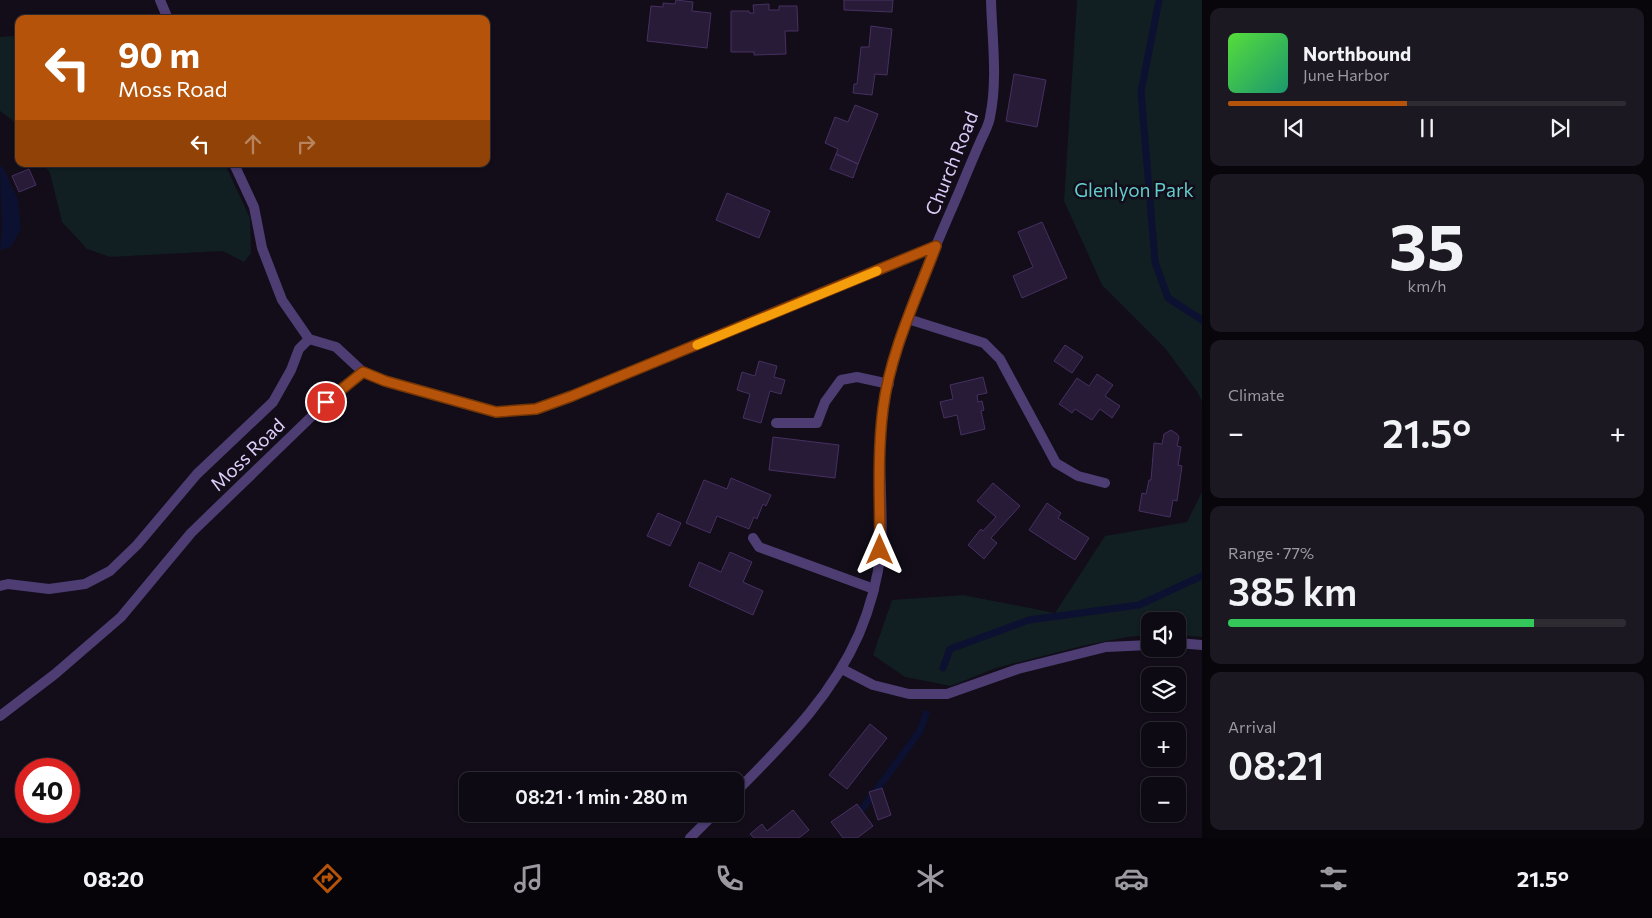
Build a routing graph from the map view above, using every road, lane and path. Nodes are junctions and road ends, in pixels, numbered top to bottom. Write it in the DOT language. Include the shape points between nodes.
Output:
graph roads {
  1 [pos="160,0"];
  2 [pos="991,0"];
  3 [pos="166,15"];
  4 [pos="235,167"];
  5 [pos="936,246"];
  6 [pos="908,319"];
  7 [pos="309,339"];
  8 [pos="363,372"];
  9 [pos="889,384"];
  10 [pos="776,423"];
  11 [pos="1105,483"];
  12 [pos="753,538"];
  13 [pos="0,586"];
  14 [pos="874,589"];
  15 [pos="1186,644"];
  16 [pos="1202,645"];
  17 [pos="1141,646"];
  18 [pos="842,669"];
  19 [pos="0,716"];
  20 [pos="744,783"];
  21 [pos="706,822"];
  22 [pos="690,838"];
  1 -- 3 [label="street"];
  2 -- 5 [label="street, Church Road" via="993,84 990,118"];
  4 -- 7 [label="street" via="254,207 262,248 282,300"];
  5 -- 6 [label="street, Church Road"];
  5 -- 8 [label="street" via="536,409 496,412"];
  6 -- 9 [label="street, Church Road"];
  6 -- 11 [label="street" via="984,343 1000,359 1056,463 1078,476"];
  7 -- 8 [label="street" via="336,347"];
  7 -- 13 [label="street" via="299,348 273,402 197,474 137,545 110,571 85,584 58,588"];
  8 -- 19 [label="street, Moss Road" via="339,390 191,533 121,617"];
  9 -- 10 [label="street" via="857,377 841,380 825,402 817,423"];
  9 -- 14 [label="street, Church Road" via="883,408 879,455 880,550"];
  12 -- 14 [label="street" via="759,547"];
  14 -- 18 [label="street, Church Road"];
  15 -- 16 [label="street"];
  17 -- 18 [label="street" via="1097,650 1018,669 947,694 909,694 874,685"];
  18 -- 20 [label="street, Church Road" via="798,730"];
  21 -- 22 [label="street"];
}
